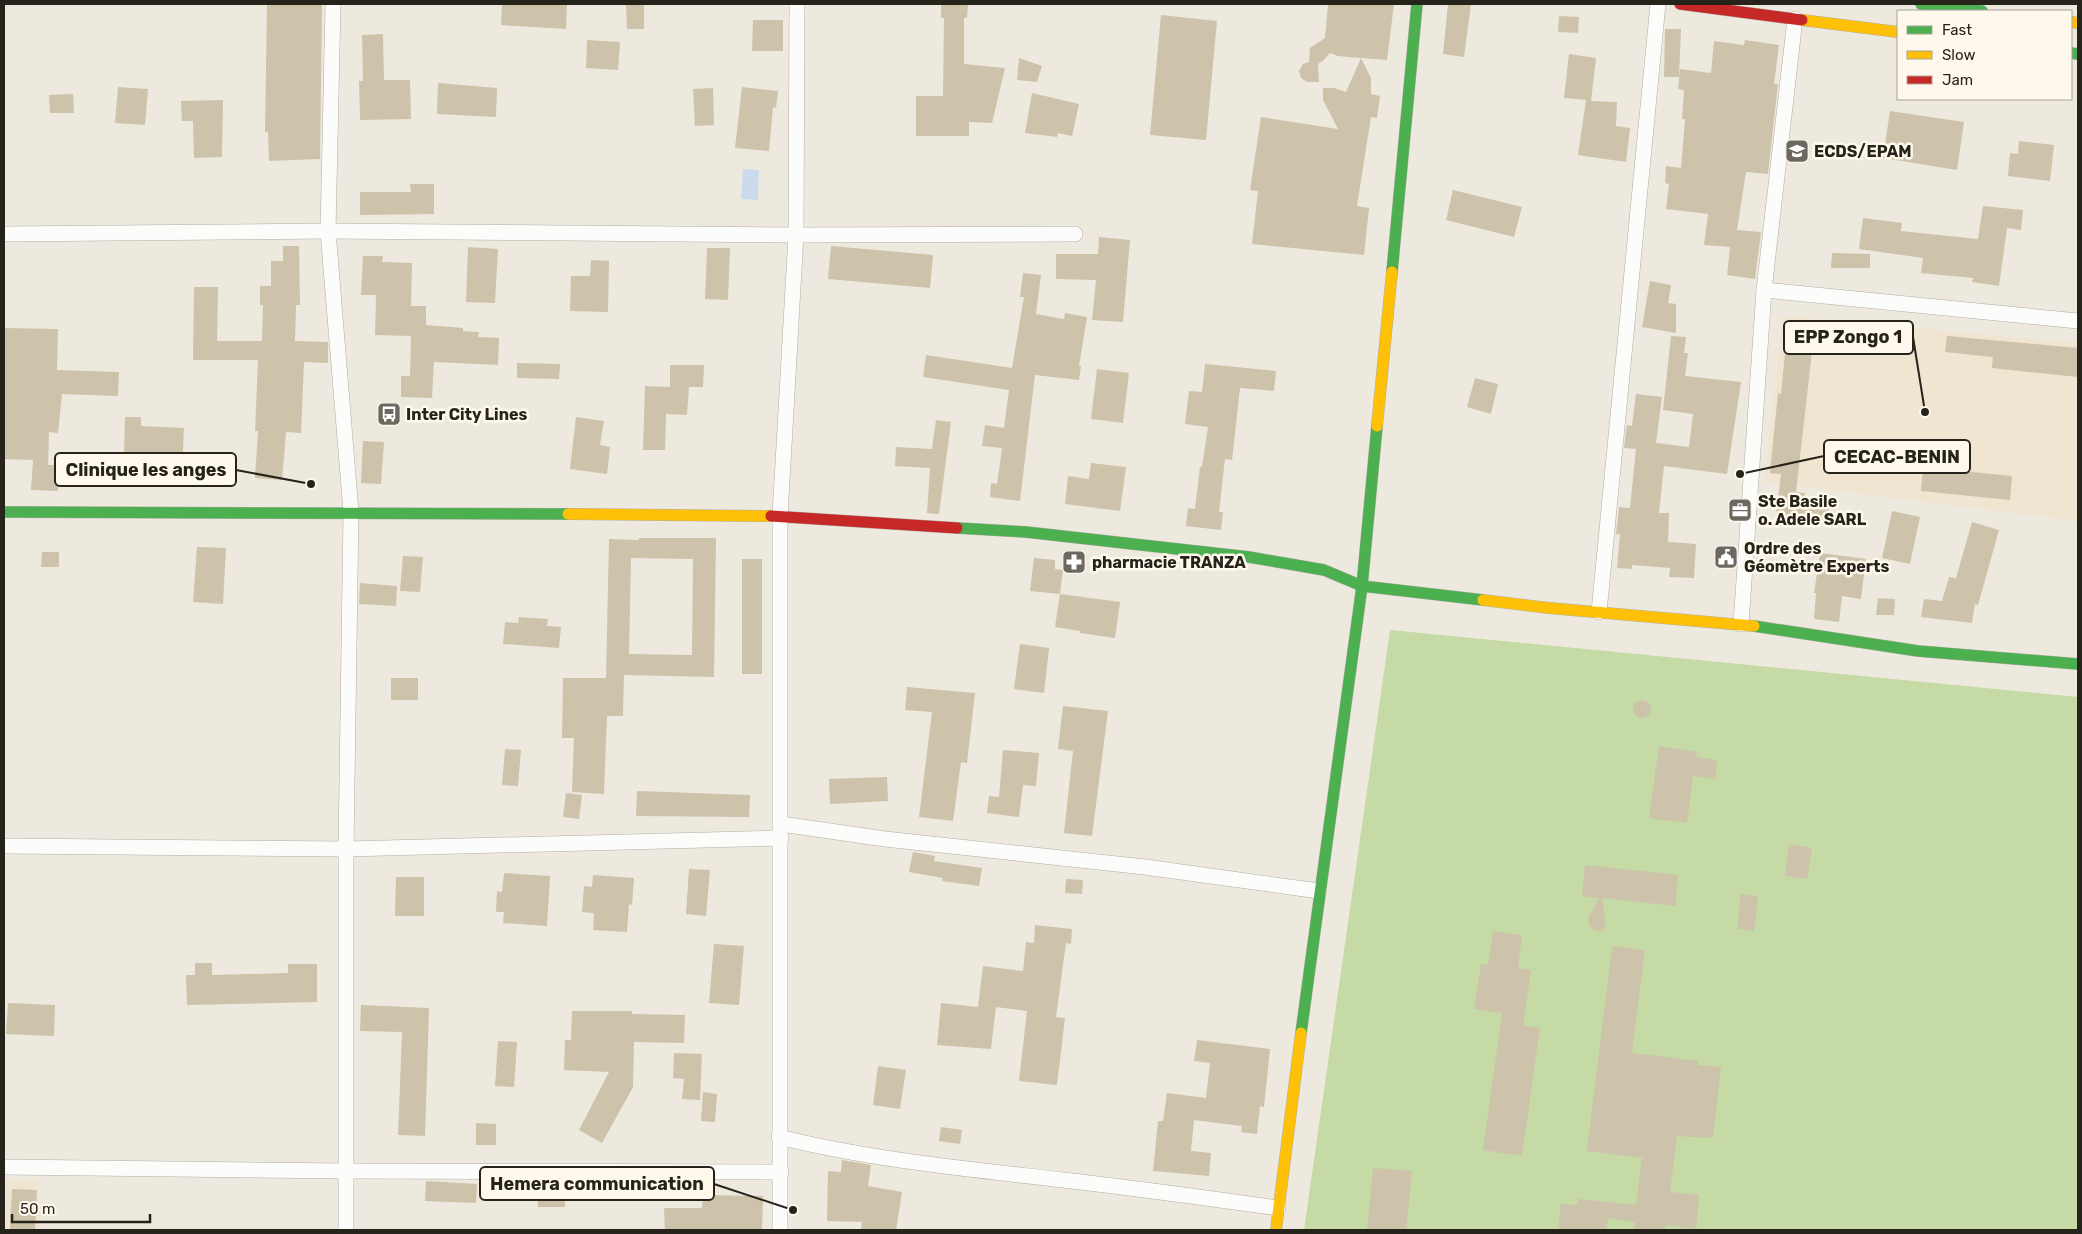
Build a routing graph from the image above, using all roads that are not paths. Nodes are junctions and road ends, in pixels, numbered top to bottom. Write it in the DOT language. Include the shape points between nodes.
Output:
graph roads {
  1 [pos="333,4"];
  2 [pos="797,4"];
  3 [pos="1417,4"];
  4 [pos="1658,4"];
  5 [pos="1680,4"];
  6 [pos="1921,4"];
  7 [pos="1973,10"];
  8 [pos="1795,19"];
  9 [pos="1897,32"];
  10 [pos="328,232"];
  11 [pos="4,234"];
  12 [pos="1075,234"];
  13 [pos="796,235"];
  14 [pos="1764,290"];
  15 [pos="2078,321"];
  16 [pos="4,512"];
  17 [pos="351,512"];
  18 [pos="780,516"];
  19 [pos="1362,586"];
  20 [pos="1599,612"];
  21 [pos="1741,624"];
  22 [pos="2078,664"];
  23 [pos="781,831"];
  24 [pos="4,846"];
  25 [pos="346,849"];
  26 [pos="1319,891"];
  27 [pos="779,1137"];
  28 [pos="4,1167"];
  29 [pos="345,1171"];
  30 [pos="780,1172"];
  31 [pos="1278,1208"];
  32 [pos="346,1230"];
  33 [pos="780,1230"];
  34 [pos="1276,1230"];
  1 -- 10 [label="street"];
  2 -- 13 [label="street"];
  3 -- 19 [label="street"];
  4 -- 20 [label="street"];
  5 -- 8 [label="street"];
  6 -- 7 [label="street"];
  8 -- 9 [label="street"];
  8 -- 14 [label="street"];
  10 -- 11 [label="street"];
  10 -- 13 [label="street"];
  10 -- 17 [label="street"];
  12 -- 13 [label="street"];
  13 -- 18 [label="street"];
  14 -- 15 [label="street"];
  14 -- 21 [label="street"];
  16 -- 17 [label="street"];
  17 -- 18 [label="street"];
  17 -- 25 [label="street"];
  18 -- 19 [label="street" via="1026,532 1250,558 1324,570"];
  18 -- 23 [label="street"];
  19 -- 20 [label="street"];
  19 -- 26 [label="street"];
  20 -- 21 [label="street"];
  21 -- 22 [label="street" via="1918,650"];
  23 -- 25 [label="street"];
  23 -- 26 [label="street" via="1145,867"];
  23 -- 27 [label="street"];
  24 -- 25 [label="street"];
  25 -- 29 [label="street"];
  26 -- 31 [label="street"];
  27 -- 30 [label="street"];
  27 -- 31 [label="street" via="831,1150 909,1162"];
  28 -- 29 [label="street"];
  29 -- 30 [label="street"];
  29 -- 32 [label="street"];
  30 -- 33 [label="street"];
  31 -- 34 [label="street"];
}
